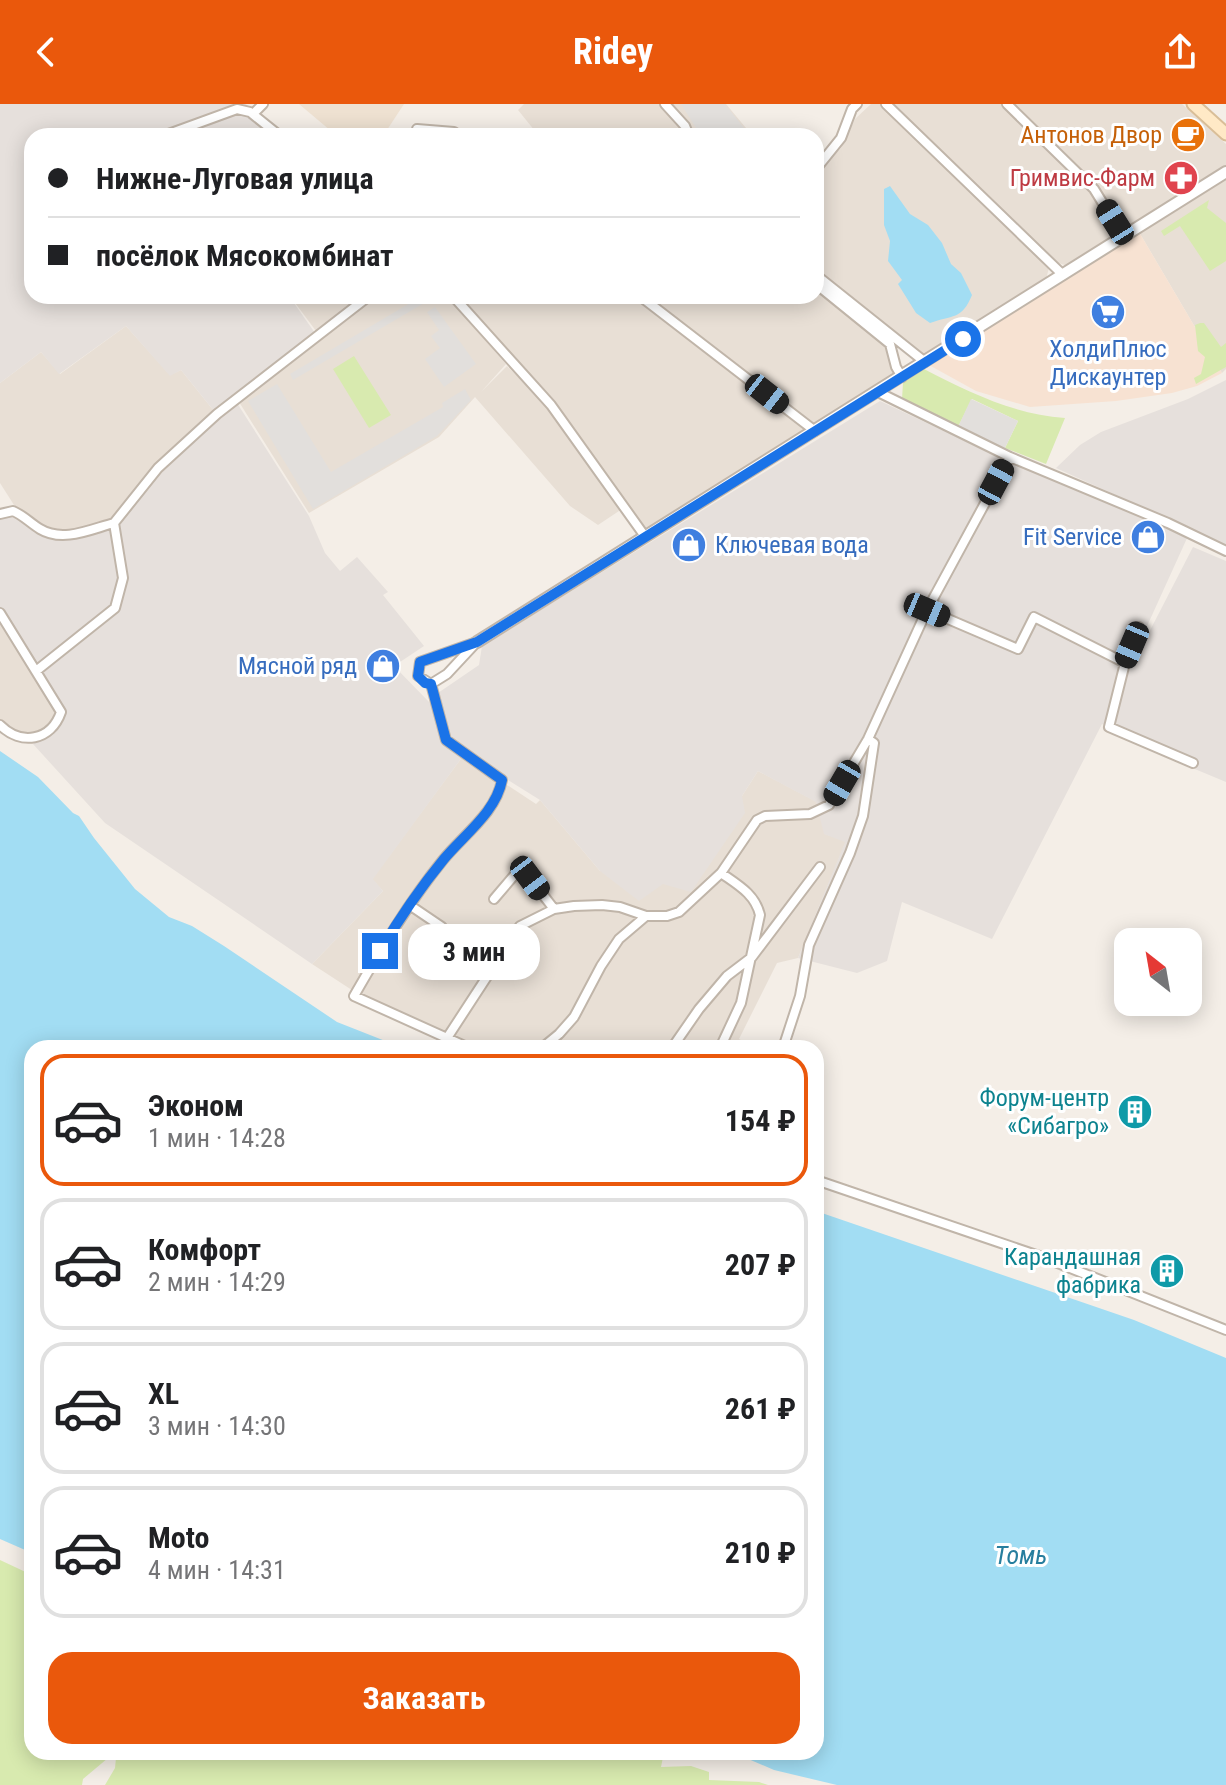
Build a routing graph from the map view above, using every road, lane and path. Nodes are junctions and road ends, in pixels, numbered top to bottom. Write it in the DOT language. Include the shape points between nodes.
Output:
graph roads {
  1 [pos="263,104"];
  2 [pos="665,104"];
  3 [pos="857,104"];
  4 [pos="886,104"];
  5 [pos="1007,104"];
  6 [pos="1193,104"];
  7 [pos="253,114"];
  8 [pos="185,128"];
  9 [pos="270,128"];
  10 [pos="686,128"];
  11 [pos="1226,134"];
  12 [pos="824,159"];
  13 [pos="1226,172"];
  14 [pos="1123,236"];
  15 [pos="1063,275"];
  16 [pos="824,281"];
  17 [pos="824,290"];
  18 [pos="359,304"];
  19 [pos="460,304"];
  20 [pos="657,304"];
  21 [pos="925,362"];
  22 [pos="902,377"];
  23 [pos="878,392"];
  24 [pos="815,431"];
  25 [pos="1010,457"];
  26 [pos="0,514"];
  27 [pos="114,523"];
  28 [pos="644,535"];
  29 [pos="1226,551"];
  30 [pos="927,610"];
  31 [pos="0,613"];
  32 [pos="1139,627"];
  33 [pos="477,642"];
  34 [pos="1125,663"];
  35 [pos="36,671"];
  36 [pos="431,684"];
  37 [pos="0,725"];
  38 [pos="868,739"];
  39 [pos="1193,763"];
  40 [pos="820,867"];
  41 [pos="721,873"];
  42 [pos="494,899"];
  43 [pos="411,906"];
  44 [pos="554,909"];
  45 [pos="646,916"];
  46 [pos="442,927"];
  47 [pos="752,957"];
  48 [pos="447,1038"];
  49 [pos="451,1040"];
  50 [pos="552,1040"];
  51 [pos="678,1040"];
  52 [pos="724,1040"];
  53 [pos="786,1040"];
  54 [pos="824,1183"];
  55 [pos="1226,1330"];
  1 -- 7 [label="street"];
  2 -- 10 [label="street"];
  3 -- 12 [label="street"];
  4 -- 15 [label="street"];
  5 -- 14 [label="street" via="1094,189"];
  6 -- 11 [label="main road"];
  7 -- 8 [label="street" via="237,109"];
  7 -- 9 [label="street"];
  13 -- 14 [label="street"];
  14 -- 15 [label="street"];
  15 -- 21 [label="street"];
  16 -- 21 [label="street"];
  17 -- 22 [label="street" via="890,344"];
  18 -- 27 [label="street" via="217,414 158,468"];
  19 -- 28 [label="street" via="551,405"];
  20 -- 24 [label="street"];
  21 -- 22 [label="street"];
  22 -- 23 [label="street"];
  23 -- 24 [label="street"];
  23 -- 25 [label="street"];
  24 -- 28 [label="street"];
  25 -- 29 [label="street"];
  25 -- 30 [label="street"];
  26 -- 27 [label="street" via="13,511 55,535"];
  27 -- 35 [label="street" via="123,578 115,608"];
  28 -- 33 [label="street"];
  30 -- 34 [label="street" via="1018,649 1034,617"];
  30 -- 38 [label="street"];
  31 -- 35 [label="street"];
  32 -- 34 [label="street"];
  33 -- 36 [label="street"];
  33 -- 36 [label="street" via="420,662 418,676"];
  34 -- 39 [label="street" via="1109,727"];
  35 -- 37 [label="street" via="61,712 57,724 23,739"];
  36 -- 43 [label="street" via="446,740 502,780 500,792"];
  38 -- 41 [label="street" via="829,805 810,814 757,820"];
  38 -- 53 [label="street" via="874,743 863,816 809,945"];
  40 -- 47 [label="street"];
  41 -- 45 [label="street" via="679,912"];
  41 -- 47 [label="street" via="758,905"];
  42 -- 44 [label="street" via="517,872 530,878"];
  43 -- 46 [label="street"];
  43 -- 48 [label="street" via="354,996"];
  44 -- 45 [label="street" via="602,905"];
  44 -- 48 [label="street" via="516,930"];
  45 -- 50 [label="street" via="619,939 574,1017"];
  47 -- 51 [label="street" via="717,987"];
  47 -- 52 [label="street" via="741,1003"];
  48 -- 49 [label="street"];
  54 -- 55 [label="street" via="1045,1258"];
}
